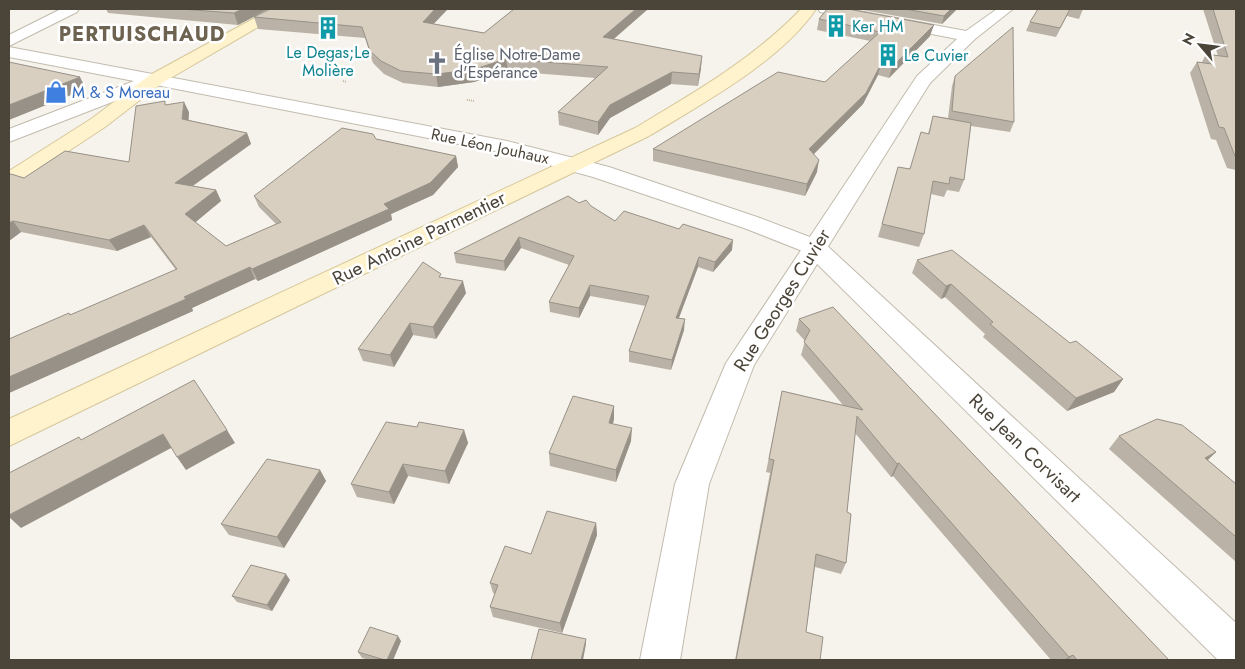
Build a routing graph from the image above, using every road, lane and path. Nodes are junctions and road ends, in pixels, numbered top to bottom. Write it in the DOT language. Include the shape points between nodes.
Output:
graph roads {
  1 [pos="72,9"];
  2 [pos="282,9"];
  3 [pos="809,9"];
  4 [pos="825,9"];
  5 [pos="1006,9"];
  6 [pos="968,36"];
  7 [pos="9,41"];
  8 [pos="9,52"];
  9 [pos="156,79"];
  10 [pos="467,100"];
  11 [pos="475,101"];
  12 [pos="9,136"];
  13 [pos="575,164"];
  14 [pos="9,180"];
  15 [pos="814,247"];
  16 [pos="9,433"];
  17 [pos="1236,650"];
  18 [pos="660,660"];
  1 -- 7 [label="street"];
  2 -- 9 [label="main road"];
  3 -- 13 [label="main road, Rue Antoine Parmentier" via="755,58 699,98 642,132"];
  4 -- 6 [label="street"];
  5 -- 6 [label="street, Rue Georges Cuvier"];
  6 -- 15 [label="street, Rue Georges Cuvier" via="924,80"];
  8 -- 9 [label="street, Rue Léon Jouhaux"];
  9 -- 12 [label="street"];
  9 -- 13 [label="street, Rue Léon Jouhaux" via="499,146"];
  9 -- 14 [label="main road" via="98,123"];
  10 -- 11 [label="path"];
  13 -- 15 [label="street, Rue Léon Jouhaux" via="752,222"];
  13 -- 16 [label="main road, Rue Antoine Parmentier"];
  15 -- 17 [label="street, Rue Jean Corvisart"];
  15 -- 18 [label="street, Rue Georges Cuvier" via="740,363 692,484"];
}
